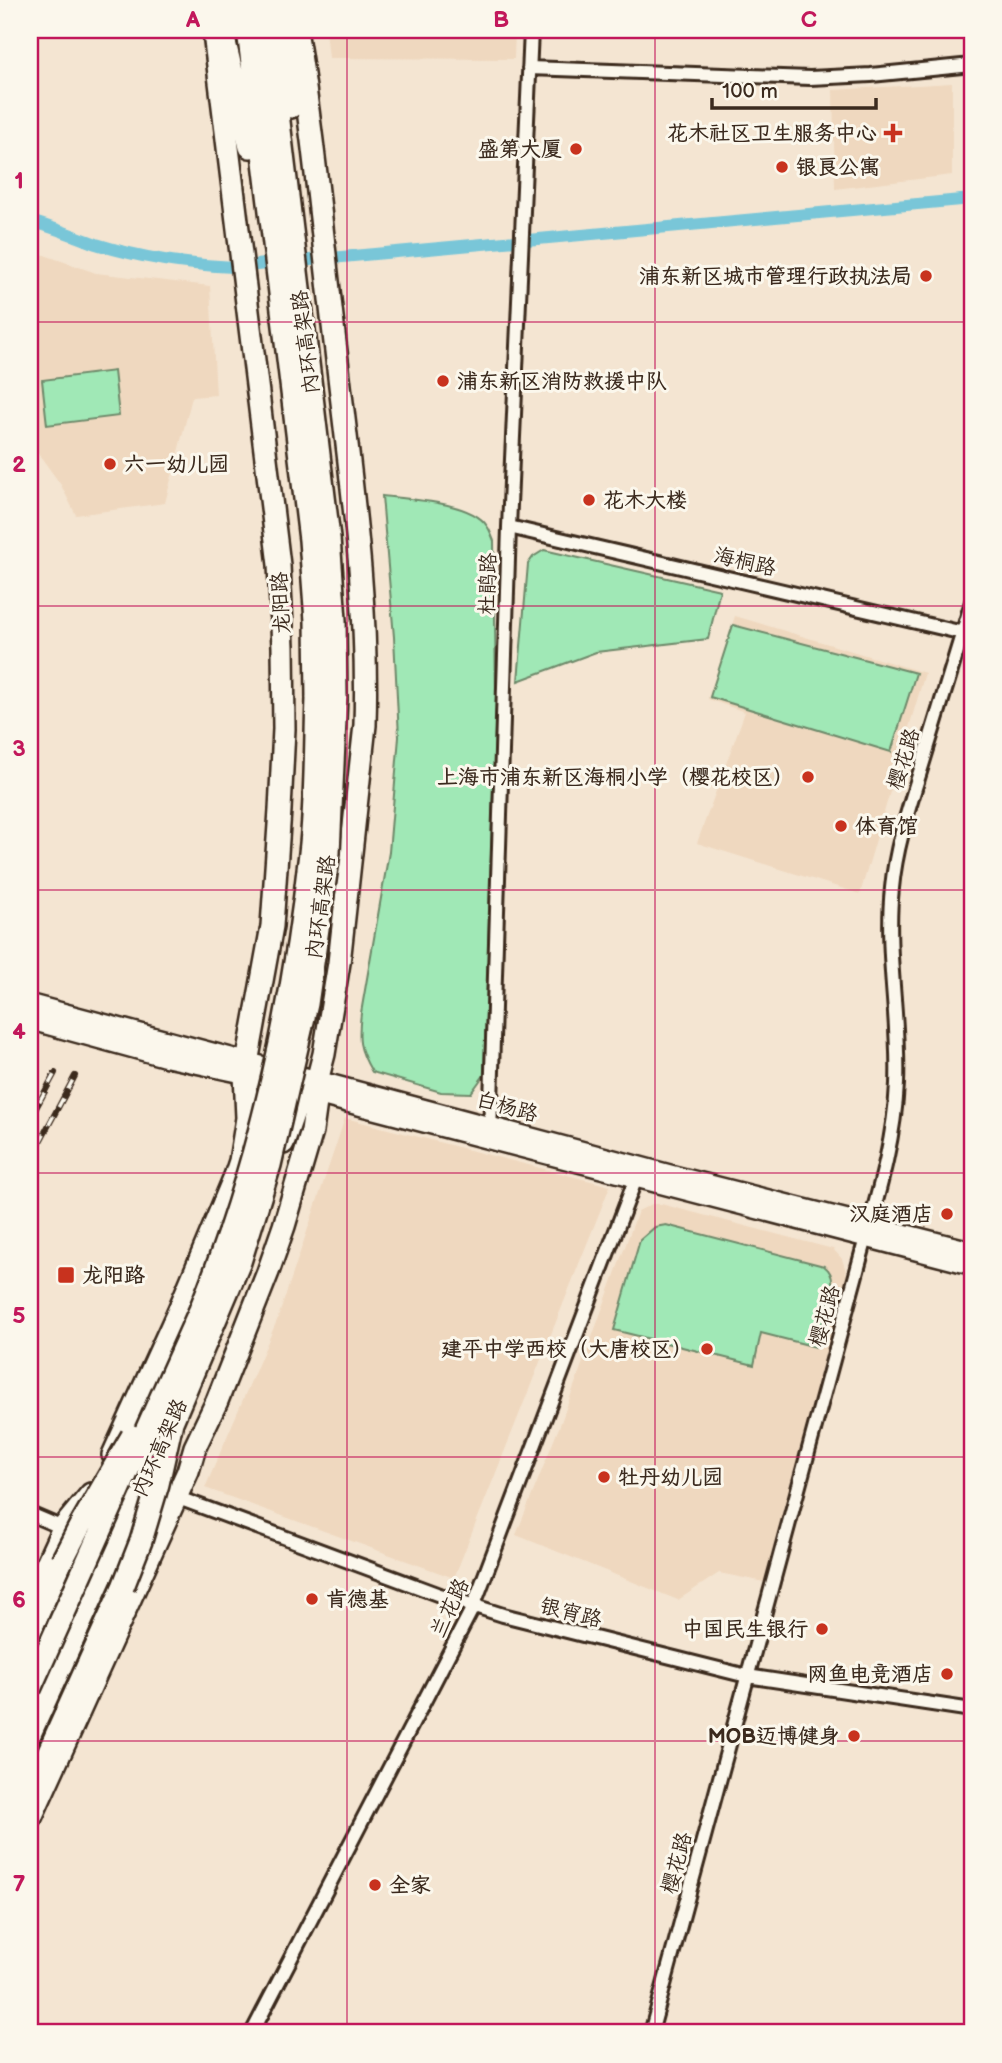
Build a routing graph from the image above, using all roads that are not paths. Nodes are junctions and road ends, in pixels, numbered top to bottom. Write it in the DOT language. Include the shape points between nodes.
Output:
graph roads {
  1 [pos="214,30"];
  2 [pos="222,30"];
  3 [pos="248,30"];
  4 [pos="268,30"];
  5 [pos="284,30"];
  6 [pos="296,30"];
  7 [pos="531,30"];
  8 [pos="972,65"];
  9 [pos="529,68"];
  10 [pos="282,236"];
  11 [pos="287,284"];
  12 [pos="509,527"];
  13 [pos="972,602"];
  14 [pos="968,634"];
  15 [pos="327,699"];
  16 [pos="30,1004"];
  17 [pos="30,1020"];
  18 [pos="247,1068"];
  19 [pos="313,1089"];
  20 [pos="490,1133"];
  21 [pos="235,1176"];
  22 [pos="636,1178"];
  23 [pos="867,1231"];
  24 [pos="972,1251"];
  25 [pos="972,1265"];
  26 [pos="177,1362"];
  27 [pos="172,1422"];
  28 [pos="195,1447"];
  29 [pos="101,1483"];
  30 [pos="176,1497"];
  31 [pos="30,1514"];
  32 [pos="63,1528"];
  33 [pos="106,1580"];
  34 [pos="68,1593"];
  35 [pos="30,1600"];
  36 [pos="473,1607"];
  37 [pos="30,1632"];
  38 [pos="30,1676"];
  39 [pos="747,1676"];
  40 [pos="30,1689"];
  41 [pos="972,1710"];
  42 [pos="30,1734"];
  43 [pos="30,1748"];
  44 [pos="30,1792"];
  45 [pos="30,1820"];
  46 [pos="252,2033"];
  47 [pos="650,2033"];
  1 -- 10 [label="main road, 龙阳路"];
  2 -- 10 [label="main road" via="248,136"];
  3 -- 10 [label="main road, 内环高架路"];
  4 -- 10 [label="main road, 内环高架路"];
  5 -- 10 [label="main road"];
  6 -- 10 [label="main road, 龙阳路"];
  7 -- 9 [label="street, 杜鹃路"];
  8 -- 9 [label="street" via="810,78"];
  9 -- 12 [label="street, 杜鹃路"];
  10 -- 11 [label="main road, 内环高架路"];
  10 -- 18 [label="main road, 龙阳路" via="246,289 279,565 284,688 272,926"];
  10 -- 19 [label="main road, 龙阳路" via="327,279 364,606 362,759 339,963 324,1054"];
  11 -- 15 [label="main road, 内环高架路" via="297,432"];
  11 -- 15 [label="main road, 内环高架路" via="303,322 329,538 335,620"];
  12 -- 14 [label="street, 海桐路"];
  12 -- 20 [label="street, 杜鹃路"];
  13 -- 14 [label="street, 樱花路"];
  14 -- 23 [label="street, 樱花路" via="905,822 895,866 889,954 897,1038 896,1095 889,1148"];
  15 -- 26 [label="main road, 内环高架路, bridge" via="289,1001 245,1184 222,1257"];
  15 -- 27 [label="main road, 内环高架路, bridge" via="329,853 307,1004 270,1165 240,1262"];
  16 -- 18 [label="main road, 白杨路"];
  17 -- 18 [label="main road, 白杨路" via="165,1057"];
  18 -- 19 [label="main road, 白杨路"];
  18 -- 21 [label="main road, 龙阳路" via="247,1118"];
  19 -- 20 [label="main road, 白杨路"];
  19 -- 28 [label="main road, 龙阳路" via="312,1130 284,1226"];
  19 -- 33 [label="main road, 龙阳路" via="294,1111 223,1318"];
  20 -- 22 [label="main road, 白杨路"];
  20 -- 23 [label="main road, 白杨路" via="672,1175"];
  21 -- 29 [label="main road, 龙阳路"];
  21 -- 34 [label="main road, 龙阳路" via="216,1263"];
  22 -- 23 [label="main road, 白杨路"];
  22 -- 36 [label="street, 兰花路"];
  23 -- 24 [label="main road, 白杨路"];
  23 -- 25 [label="main road, 白杨路"];
  23 -- 39 [label="street, 樱花路"];
  26 -- 37 [label="main road, bridge" via="80,1524"];
  26 -- 40 [label="main road, 内环高架路, bridge"];
  27 -- 42 [label="main road, 内环高架路, bridge"];
  27 -- 44 [label="main road, bridge" via="141,1541"];
  28 -- 30 [label="main road, 龙阳路"];
  28 -- 33 [label="main road" via="149,1538"];
  29 -- 32 [label="main road, 龙阳路"];
  29 -- 34 [label="main road, 龙阳路"];
  30 -- 36 [label="street, 银宵路"];
  30 -- 45 [label="main road, 龙阳路"];
  31 -- 32 [label="street"];
  32 -- 34 [label="main road"];
  32 -- 35 [label="main road, 龙阳路"];
  33 -- 43 [label="main road, 龙阳路"];
  34 -- 38 [label="main road, 龙阳路"];
  36 -- 39 [label="street, 银宵路"];
  36 -- 46 [label="street, 兰花路"];
  39 -- 41 [label="street, 银宵路"];
  39 -- 47 [label="street, 樱花路"];
}
